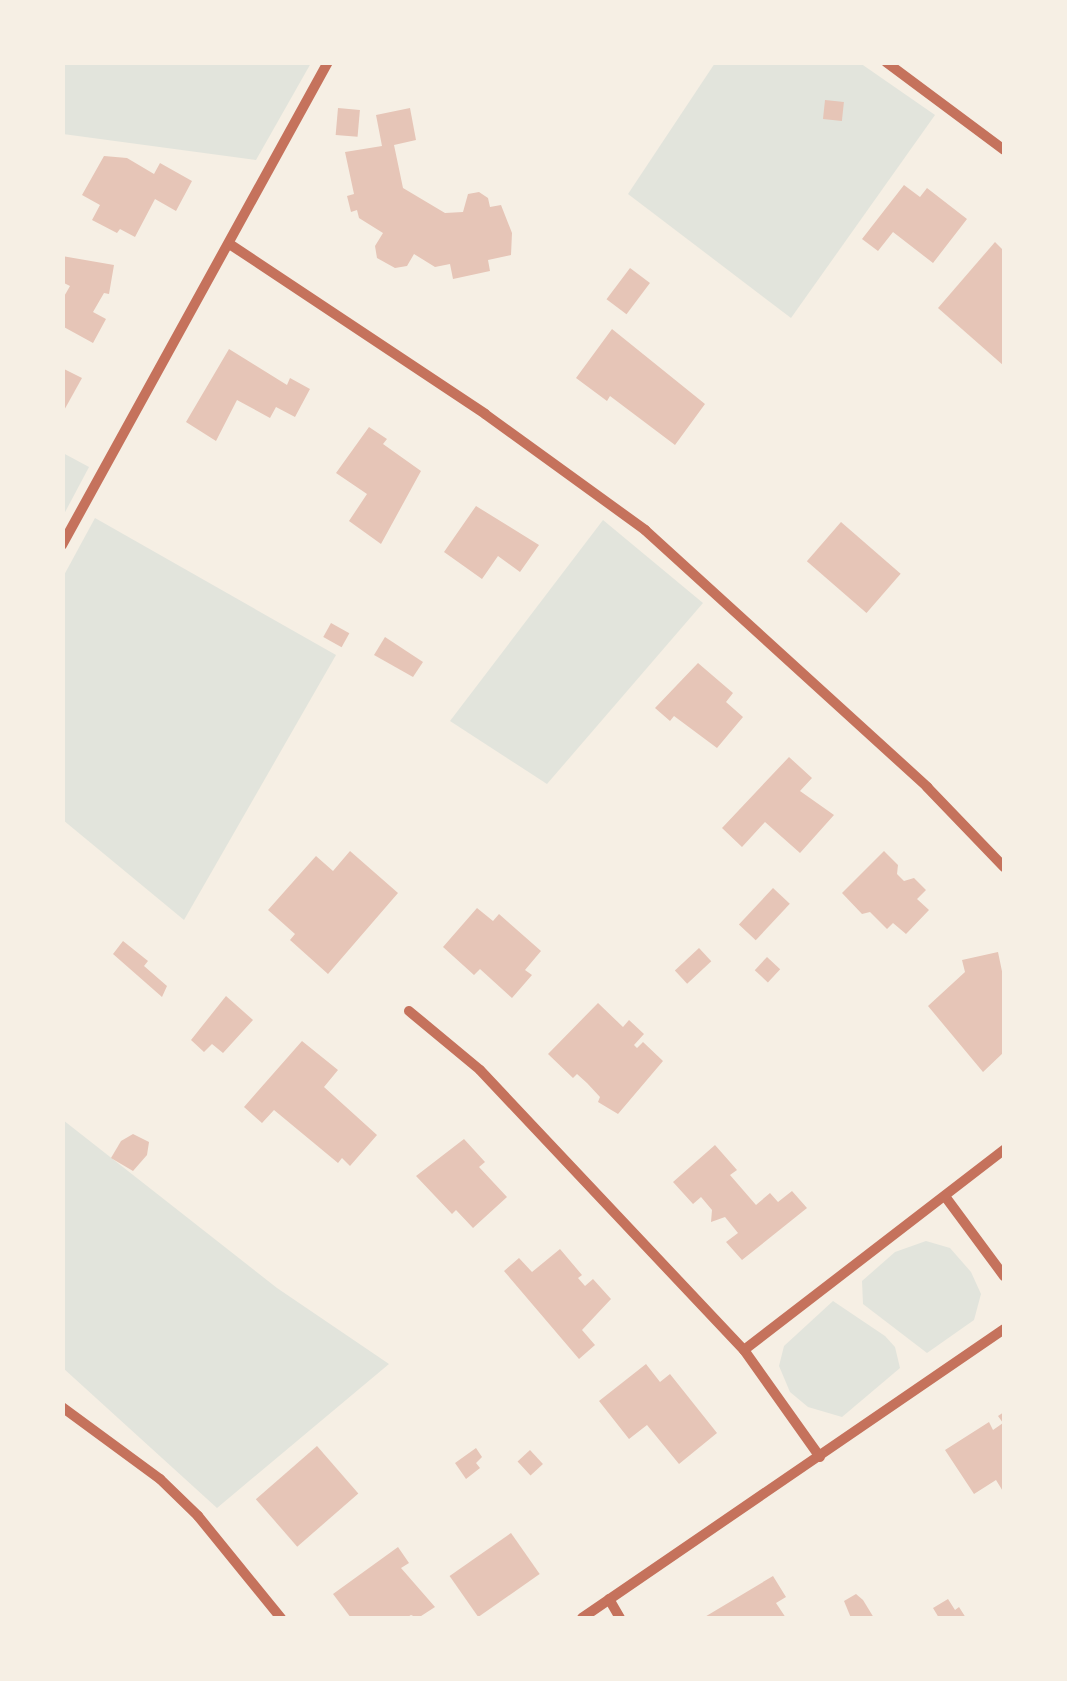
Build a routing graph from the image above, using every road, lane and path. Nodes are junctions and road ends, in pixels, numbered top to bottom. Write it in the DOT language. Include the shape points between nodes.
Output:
graph roads {
  1 [pos="328,62"];
  2 [pos="886,62"];
  3 [pos="1004,150"];
  4 [pos="231,245"];
  5 [pos="62,545"];
  6 [pos="1004,866"];
  7 [pos="409,1012"];
  8 [pos="1004,1150"];
  9 [pos="947,1199"];
  10 [pos="1004,1276"];
  11 [pos="1004,1328"];
  12 [pos="744,1350"];
  13 [pos="62,1406"];
  14 [pos="820,1457"];
  15 [pos="609,1598"];
  16 [pos="281,1618"];
  17 [pos="582,1618"];
  18 [pos="620,1618"];
  1 -- 4 [label="street"];
  2 -- 3 [label="street"];
  4 -- 5 [label="street"];
  4 -- 6 [label="street" via="645,530 927,787"];
  7 -- 12 [label="street" via="480,1070"];
  8 -- 9 [label="street"];
  9 -- 10 [label="street"];
  9 -- 12 [label="street"];
  11 -- 14 [label="street"];
  12 -- 14 [label="street"];
  13 -- 16 [label="street" via="160,1479"];
  14 -- 15 [label="street"];
  15 -- 17 [label="street"];
  15 -- 18 [label="street"];
}
